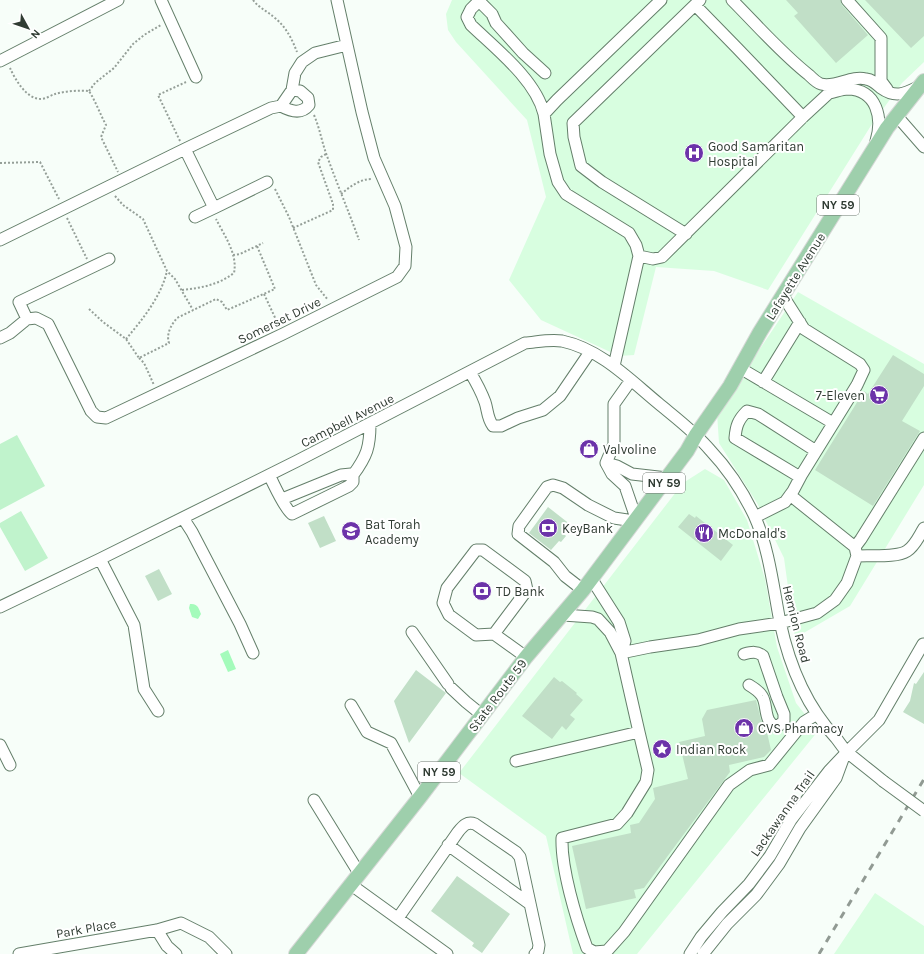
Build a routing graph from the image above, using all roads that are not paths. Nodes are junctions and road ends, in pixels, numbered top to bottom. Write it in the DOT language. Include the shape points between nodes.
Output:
graph roads {
  1 [pos="118,0"];
  2 [pos="161,0"];
  3 [pos="337,0"];
  4 [pos="661,0"];
  5 [pos="732,0"];
  6 [pos="848,0"];
  7 [pos="697,3"];
  8 [pos="347,45"];
  9 [pos="2,60"];
  10 [pos="545,73"];
  11 [pos="196,77"];
  12 [pos="921,84"];
  13 [pos="830,89"];
  14 [pos="292,90"];
  15 [pos="891,94"];
  16 [pos="281,106"];
  17 [pos="544,114"];
  18 [pos="896,115"];
  19 [pos="803,118"];
  20 [pos="924,147"];
  21 [pos="874,148"];
  22 [pos="185,149"];
  23 [pos="267,182"];
  24 [pos="214,208"];
  25 [pos="195,217"];
  26 [pos="686,234"];
  27 [pos="0,240"];
  28 [pos="639,256"];
  29 [pos="109,259"];
  30 [pos="783,296"];
  31 [pos="27,319"];
  32 [pos="800,322"];
  33 [pos="0,338"];
  34 [pos="590,352"];
  35 [pos="614,366"];
  36 [pos="740,368"];
  37 [pos="470,372"];
  38 [pos="630,380"];
  39 [pos="763,382"];
  40 [pos="833,423"];
  41 [pos="370,424"];
  42 [pos="696,435"];
  43 [pos="924,438"];
  44 [pos="816,451"];
  45 [pos="606,462"];
  46 [pos="269,475"];
  47 [pos="353,475"];
  48 [pos="800,477"];
  49 [pos="667,478"];
  50 [pos="790,495"];
  51 [pos="282,499"];
  52 [pos="755,517"];
  53 [pos="183,518"];
  54 [pos="635,520"];
  55 [pos="924,528"];
  56 [pos="856,551"];
  57 [pos="100,559"];
  58 [pos="591,578"];
  59 [pos="583,590"];
  60 [pos="0,607"];
  61 [pos="563,615"];
  62 [pos="780,622"];
  63 [pos="412,632"];
  64 [pos="494,634"];
  65 [pos="924,645"];
  66 [pos="253,653"];
  67 [pos="621,653"];
  68 [pos="744,654"];
  69 [pos="526,657"];
  70 [pos="750,685"];
  71 [pos="350,704"];
  72 [pos="158,711"];
  73 [pos="817,714"];
  74 [pos="482,715"];
  75 [pos="639,732"];
  76 [pos="0,745"];
  77 [pos="846,752"];
  78 [pos="516,761"];
  79 [pos="10,765"];
  80 [pos="420,797"];
  81 [pos="314,800"];
  82 [pos="924,811"];
  83 [pos="448,845"];
  84 [pos="359,873"];
  85 [pos="350,884"];
  86 [pos="530,904"];
  87 [pos="398,918"];
  88 [pos="158,930"];
  89 [pos="601,953"];
  90 [pos="19,954"];
  91 [pos="176,954"];
  92 [pos="226,954"];
  93 [pos="296,954"];
  94 [pos="447,954"];
  95 [pos="535,954"];
  96 [pos="690,954"];
  97 [pos="703,954"];
  1 -- 9 [label="street"];
  2 -- 11 [label="street"];
  3 -- 8 [label="street, Somerset Drive"];
  4 -- 17 [label="street"];
  5 -- 13 [label="street" via="799,68"];
  6 -- 15 [label="street" via="881,38 881,81"];
  7 -- 19 [label="street"];
  7 -- 26 [label="street" via="573,123 581,166 602,182"];
  8 -- 14 [label="street" via="315,53 302,62 295,73"];
  8 -- 31 [label="street, Somerset Drive" via="374,158 395,206 406,247 405,266 397,277 106,418 97,417 91,411 48,324 36,318"];
  10 -- 17 [label="street" via="522,53 479,1 471,9 467,17 471,25 526,80"];
  12 -- 15 [label="street" via="904,94"];
  12 -- 18 [label="main road, Lafayette Avenue / NY 59"];
  13 -- 15 [label="street" via="844,81 863,78 874,80"];
  13 -- 19 [label="street"];
  13 -- 21 [label="street" via="858,90 868,97 877,109 880,121"];
  14 -- 16 [label="street"];
  14 -- 16 [label="street" via="308,98 309,105 305,110 296,112"];
  16 -- 22 [label="street" via="271,108"];
  17 -- 28 [label="street" via="550,154 558,182 566,194 629,233 636,244"];
  18 -- 20 [label="street"];
  18 -- 21 [label="main road, Lafayette Avenue / NY 59"];
  19 -- 26 [label="street"];
  21 -- 30 [label="main road, Lafayette Avenue / NY 59"];
  22 -- 24 [label="street"];
  22 -- 27 [label="street"];
  23 -- 24 [label="street"];
  24 -- 25 [label="street"];
  26 -- 28 [label="street" via="662,257 653,259"];
  28 -- 35 [label="street"];
  29 -- 31 [label="street" via="19,302"];
  30 -- 32 [label="street"];
  30 -- 36 [label="main road, Lafayette Avenue / NY 59"];
  31 -- 33 [label="street"];
  32 -- 39 [label="street"];
  32 -- 40 [label="street" via="804,329 860,364 864,370"];
  34 -- 35 [label="street, Campbell Avenue"];
  34 -- 37 [label="street, Campbell Avenue" via="561,341 525,343"];
  34 -- 37 [label="street" via="560,396 543,410 501,426 493,426 488,420 486,404"];
  35 -- 38 [label="street, Campbell Avenue"];
  36 -- 39 [label="street"];
  36 -- 42 [label="main road, Lafayette Avenue / NY 59"];
  37 -- 41 [label="street, Campbell Avenue"];
  38 -- 42 [label="street, Campbell Avenue"];
  38 -- 45 [label="street" via="614,404 614,444"];
  39 -- 40 [label="street"];
  40 -- 44 [label="street"];
  41 -- 46 [label="street, Campbell Avenue"];
  41 -- 47 [label="street" via="370,442 366,455"];
  42 -- 49 [label="main road, State Route 59 / NY 59"];
  42 -- 52 [label="street, Hemion Road" via="729,474"];
  43 -- 56 [label="street"];
  44 -- 48 [label="street"];
  44 -- 48 [label="street" via="758,414 747,411 741,417 735,428 735,438"];
  45 -- 49 [label="street" via="632,474"];
  45 -- 54 [label="street" via="612,474 625,486"];
  46 -- 51 [label="street"];
  46 -- 53 [label="street, Campbell Avenue"];
  47 -- 51 [label="street" via="341,475"];
  47 -- 51 [label="street" via="353,482 349,486 295,513 289,512"];
  48 -- 50 [label="street"];
  49 -- 54 [label="main road, State Route 59 / NY 59"];
  50 -- 52 [label="street" via="785,502"];
  50 -- 56 [label="street"];
  52 -- 62 [label="street, Hemion Road" via="764,545"];
  53 -- 57 [label="street, Campbell Avenue"];
  53 -- 66 [label="street"];
  54 -- 58 [label="main road, State Route 59 / NY 59"];
  54 -- 59 [label="street" via="607,515 554,485 547,487 518,526 518,534 554,562 565,576"];
  55 -- 56 [label="street" via="907,551 897,554"];
  56 -- 62 [label="street" via="847,583 835,600 817,613"];
  57 -- 60 [label="street, Campbell Avenue"];
  57 -- 72 [label="street" via="134,625 144,689"];
  58 -- 59 [label="main road, State Route 59 / NY 59"];
  58 -- 67 [label="street" via="619,622 625,641"];
  59 -- 61 [label="main road, State Route 59 / NY 59"];
  61 -- 67 [label="street" via="598,619 610,632"];
  61 -- 69 [label="main road, State Route 59 / NY 59"];
  62 -- 67 [label="street"];
  62 -- 73 [label="street, Hemion Road" via="796,676"];
  63 -- 74 [label="street" via="450,686"];
  64 -- 64 [label="street" via="476,635 449,615 443,603 447,588 476,550 483,550 525,581 527,590"];
  64 -- 69 [label="street"];
  65 -- 77 [label="street" via="879,720"];
  67 -- 75 [label="street"];
  68 -- 70 [label="street" via="752,652 763,656 784,714 784,721 780,725 773,726 768,718 763,697"];
  69 -- 74 [label="main road, State Route 59 / NY 59"];
  71 -- 80 [label="street" via="367,732 391,743"];
  73 -- 77 [label="street, Hemion Road"];
  73 -- 89 [label="street" via="804,722 769,765 750,770 729,785 624,932 607,951"];
  74 -- 80 [label="main road, State Route 59 / NY 59"];
  75 -- 78 [label="street"];
  75 -- 89 [label="street" via="648,770 646,782 627,813 617,824 562,838 562,852 572,900 584,940 587,948"];
  76 -- 79 [label="street"];
  77 -- 82 [label="street, Hemion Road, bridge"];
  77 -- 96 [label="street, Lackawanna Trail" via="791,820 770,856 749,884 722,912"];
  77 -- 97 [label="street, Lackawanna Trail" via="836,778 778,864 756,894"];
  80 -- 84 [label="main road, State Route 59 / NY 59"];
  81 -- 84 [label="street"];
  83 -- 86 [label="street"];
  83 -- 86 [label="street" via="464,824 471,822 516,852 520,857"];
  83 -- 87 [label="street"];
  84 -- 85 [label="main road, State Route 59 / NY 59"];
  85 -- 87 [label="street"];
  85 -- 93 [label="main road, State Route 59 / NY 59"];
  86 -- 95 [label="street" via="539,945"];
  87 -- 94 [label="street"];
  88 -- 90 [label="street, Park Place"];
  88 -- 91 [label="street" via="167,946"];
  88 -- 92 [label="street, Park Place" via="181,923 209,937"];
}
